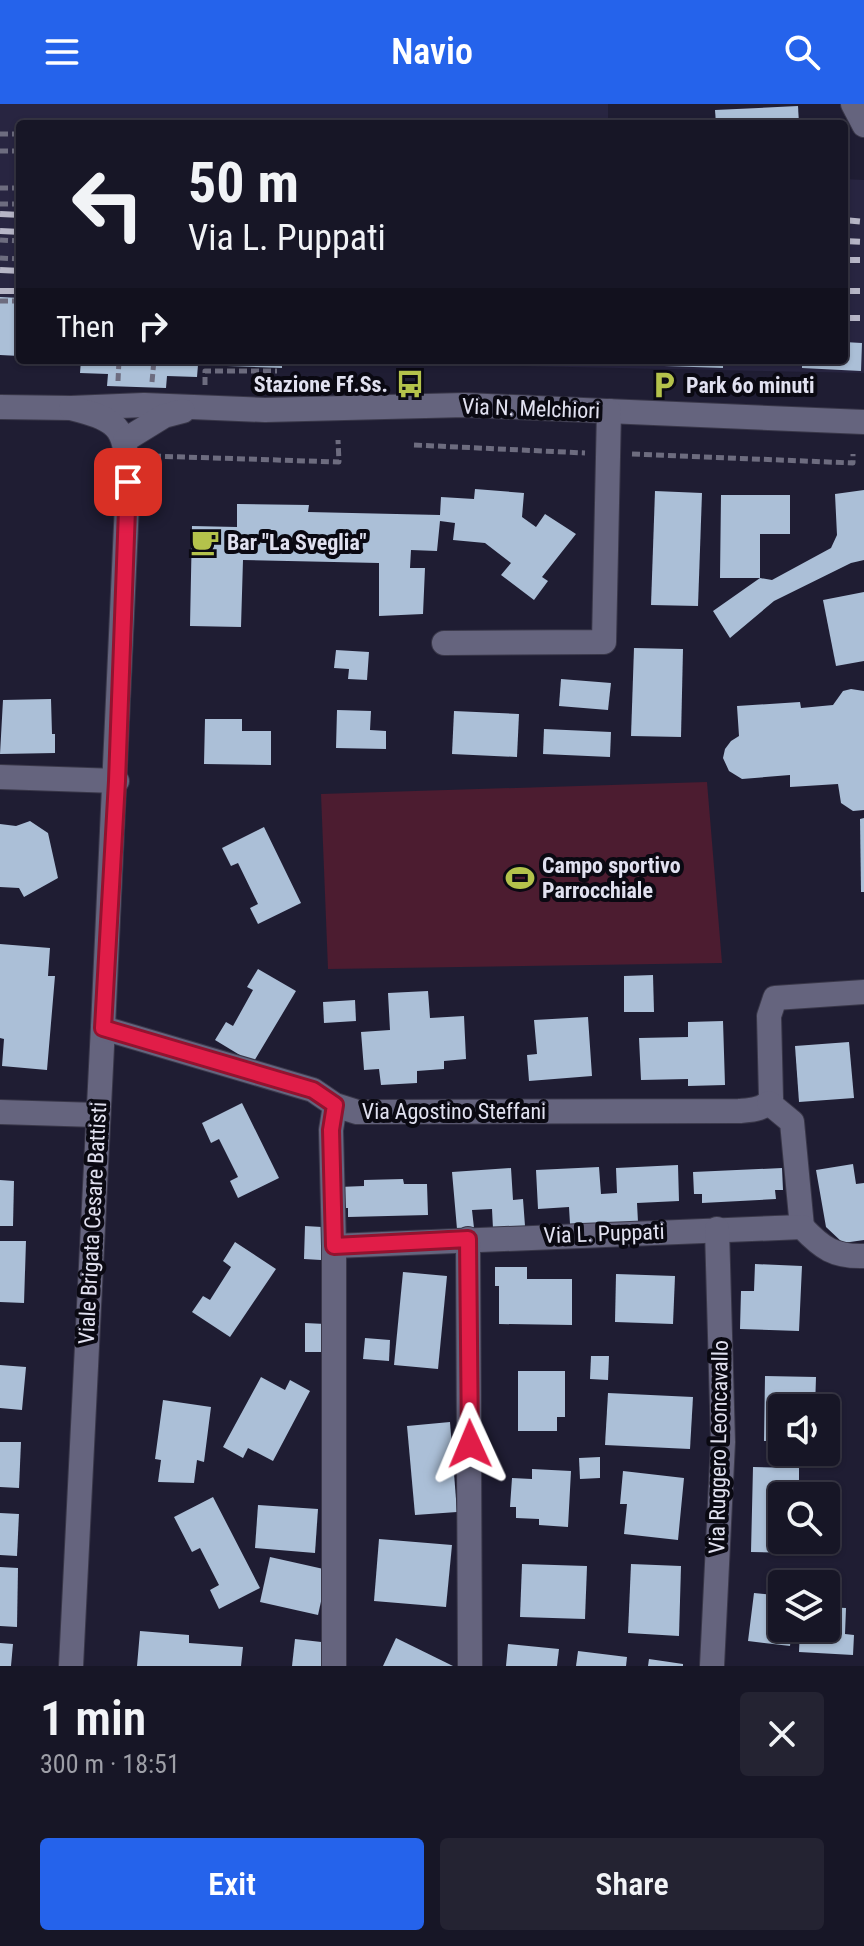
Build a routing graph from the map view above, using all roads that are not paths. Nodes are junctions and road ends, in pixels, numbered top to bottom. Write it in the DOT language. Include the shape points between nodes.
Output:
graph roads {
  1 [pos="853,104"];
  2 [pos="864,125"];
  3 [pos="201,398"];
  4 [pos="0,407"];
  5 [pos="71,408"];
  6 [pos="609,411"];
  7 [pos="864,422"];
  8 [pos="125,440"];
  9 [pos="444,643"];
  10 [pos="0,777"];
  11 [pos="117,781"];
  12 [pos="864,992"];
  13 [pos="103,1028"];
  14 [pos="769,1103"];
  15 [pos="335,1105"];
  16 [pos="0,1112"];
  17 [pos="97,1115"];
  18 [pos="802,1227"];
  19 [pos="717,1229"];
  20 [pos="468,1239"];
  21 [pos="334,1246"];
  22 [pos="864,1256"];
  23 [pos="71,1666"];
  24 [pos="334,1666"];
  25 [pos="470,1666"];
  26 [pos="712,1666"];
  1 -- 2 [label="street"];
  3 -- 5 [label="street, Via N. Melchiori"];
  3 -- 6 [label="street, Via N. Melchiori"];
  3 -- 8 [label="street, Via N. Melchiori"];
  4 -- 5 [label="street, Via N. Melchiori"];
  5 -- 8 [label="street, Via N. Melchiori" via="106,419"];
  6 -- 7 [label="street, Via N. Melchiori"];
  6 -- 9 [label="street" via="604,642"];
  8 -- 11 [label="street, Viale Brigata Cesare Battisti"];
  10 -- 11 [label="street"];
  11 -- 13 [label="street, Viale Brigata Cesare Battisti"];
  12 -- 14 [label="street" via="775,998 769,1016"];
  13 -- 15 [label="street, Via Agostino Steffani" via="313,1090"];
  13 -- 17 [label="street, Viale Brigata Cesare Battisti"];
  14 -- 15 [label="street, Via Agostino Steffani" via="753,1110 723,1111 357,1112"];
  14 -- 18 [label="street" via="792,1122"];
  15 -- 21 [label="street"];
  16 -- 17 [label="street"];
  17 -- 23 [label="street, Viale Brigata Cesare Battisti"];
  18 -- 19 [label="street, Via L. Puppati"];
  18 -- 22 [label="street" via="837,1255"];
  19 -- 20 [label="street, Via L. Puppati"];
  19 -- 26 [label="street, Via Ruggero Leoncavallo" via="723,1442"];
  20 -- 21 [label="street, Via L. Puppati"];
  20 -- 25 [label="street"];
  21 -- 24 [label="street"];
}
